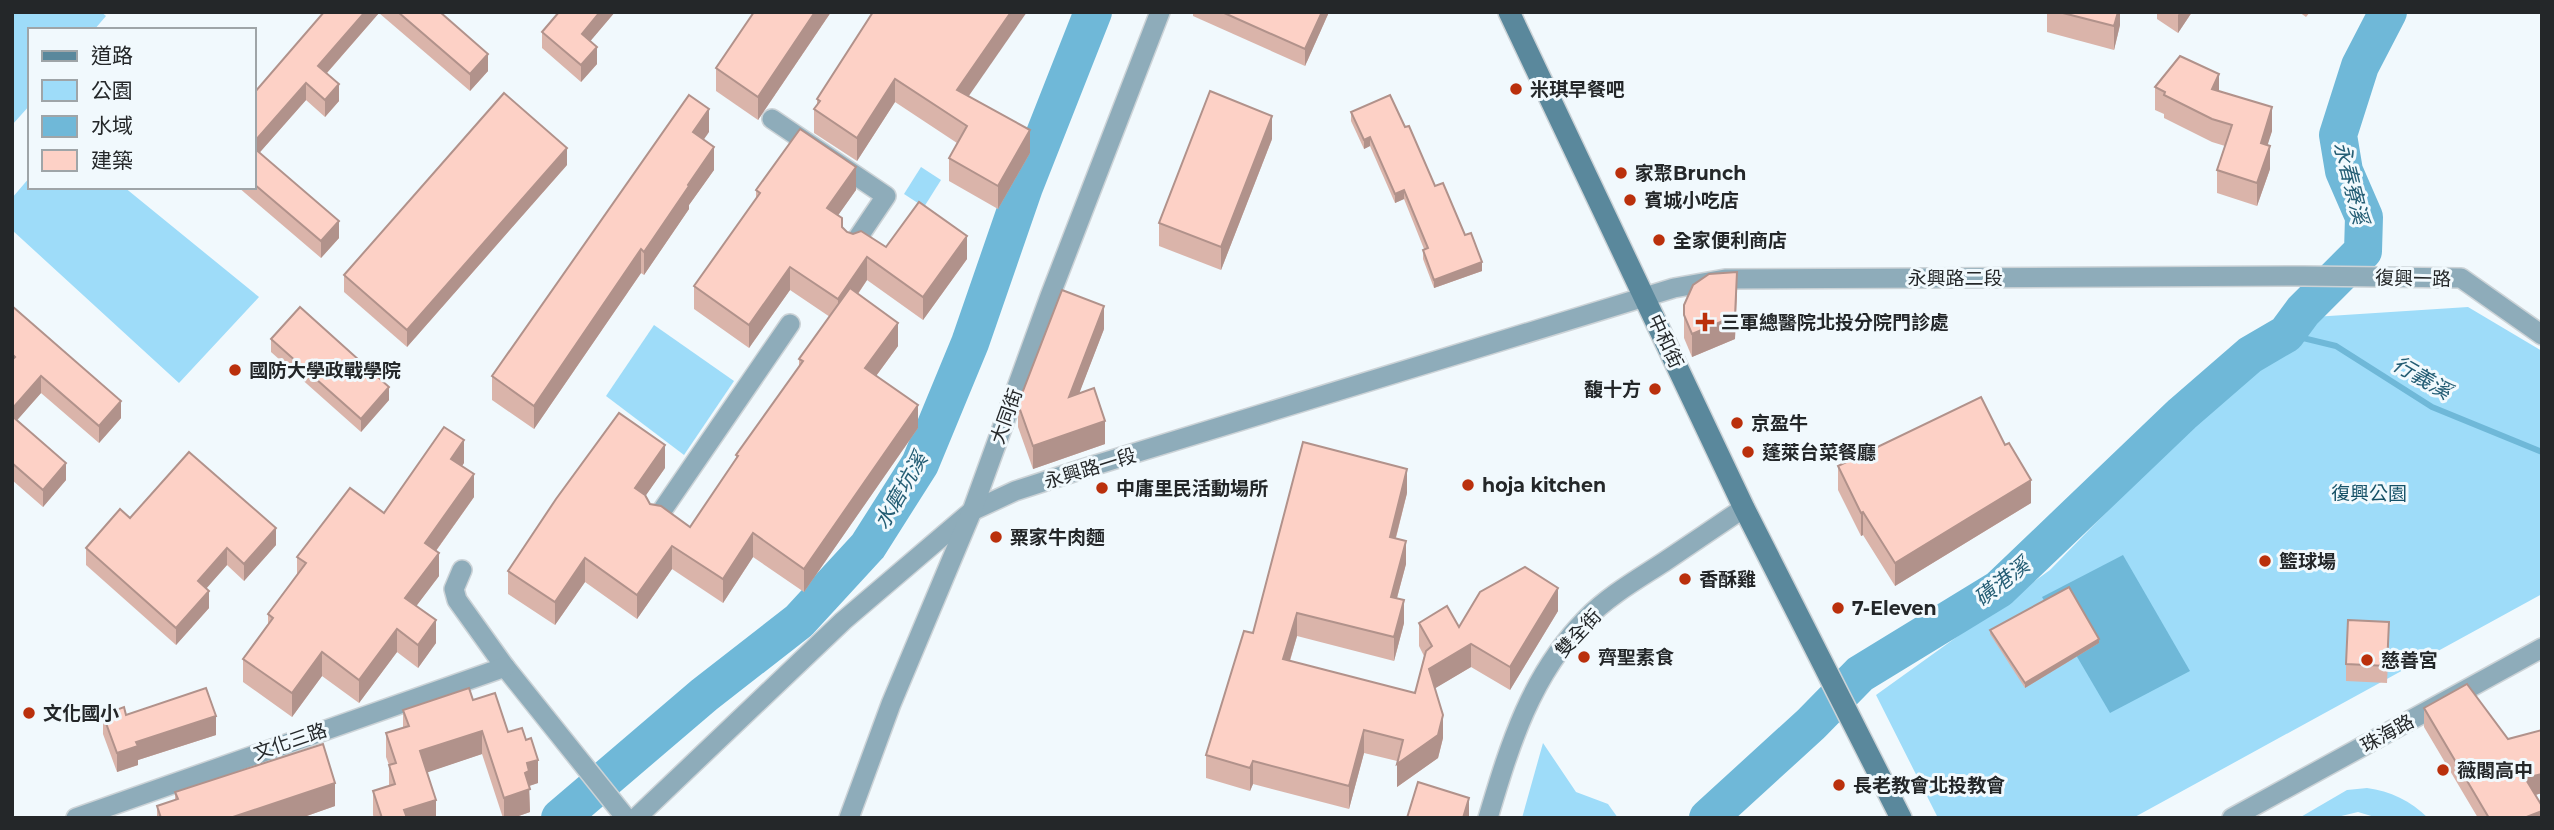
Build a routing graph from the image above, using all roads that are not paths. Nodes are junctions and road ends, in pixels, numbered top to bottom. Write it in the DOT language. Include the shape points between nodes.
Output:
graph roads {
  1 [pos="1160,12"];
  2 [pos="1509,12"];
  3 [pos="772,120"];
  4 [pos="853,245"];
  5 [pos="2267,277"];
  6 [pos="1645,297"];
  7 [pos="790,324"];
  8 [pos="2542,335"];
  9 [pos="1744,508"];
  10 [pos="972,511"];
  11 [pos="657,517"];
  12 [pos="462,570"];
  13 [pos="2542,648"];
  14 [pos="505,667"];
  15 [pos="629,816"];
  16 [pos="76,818"];
  17 [pos="849,818"];
  18 [pos="1489,818"];
  19 [pos="1901,818"];
  20 [pos="2232,818"];
  1 -- 10 [label="street, 大同街"];
  2 -- 6 [label="street, 中和街"];
  3 -- 4 [label="street" via="886,195"];
  5 -- 6 [label="street, 永興路二段" via="1725,279"];
  5 -- 8 [label="street, 復興一路" via="2461,278"];
  6 -- 9 [label="street, 中和街"];
  6 -- 10 [label="street, 永興路一段" via="1089,467 1015,491"];
  7 -- 11 [label="street"];
  9 -- 18 [label="street, 雙全街" via="1587,618 1553,659 1511,742"];
  9 -- 19 [label="street, 中和街"];
  10 -- 15 [label="street, 永興路一段"];
  10 -- 17 [label="street, 大同街"];
  12 -- 14 [label="street" via="454,589 457,600"];
  13 -- 20 [label="street, 珠海路"];
  14 -- 15 [label="street"];
  14 -- 16 [label="street, 文化三路"];
}
